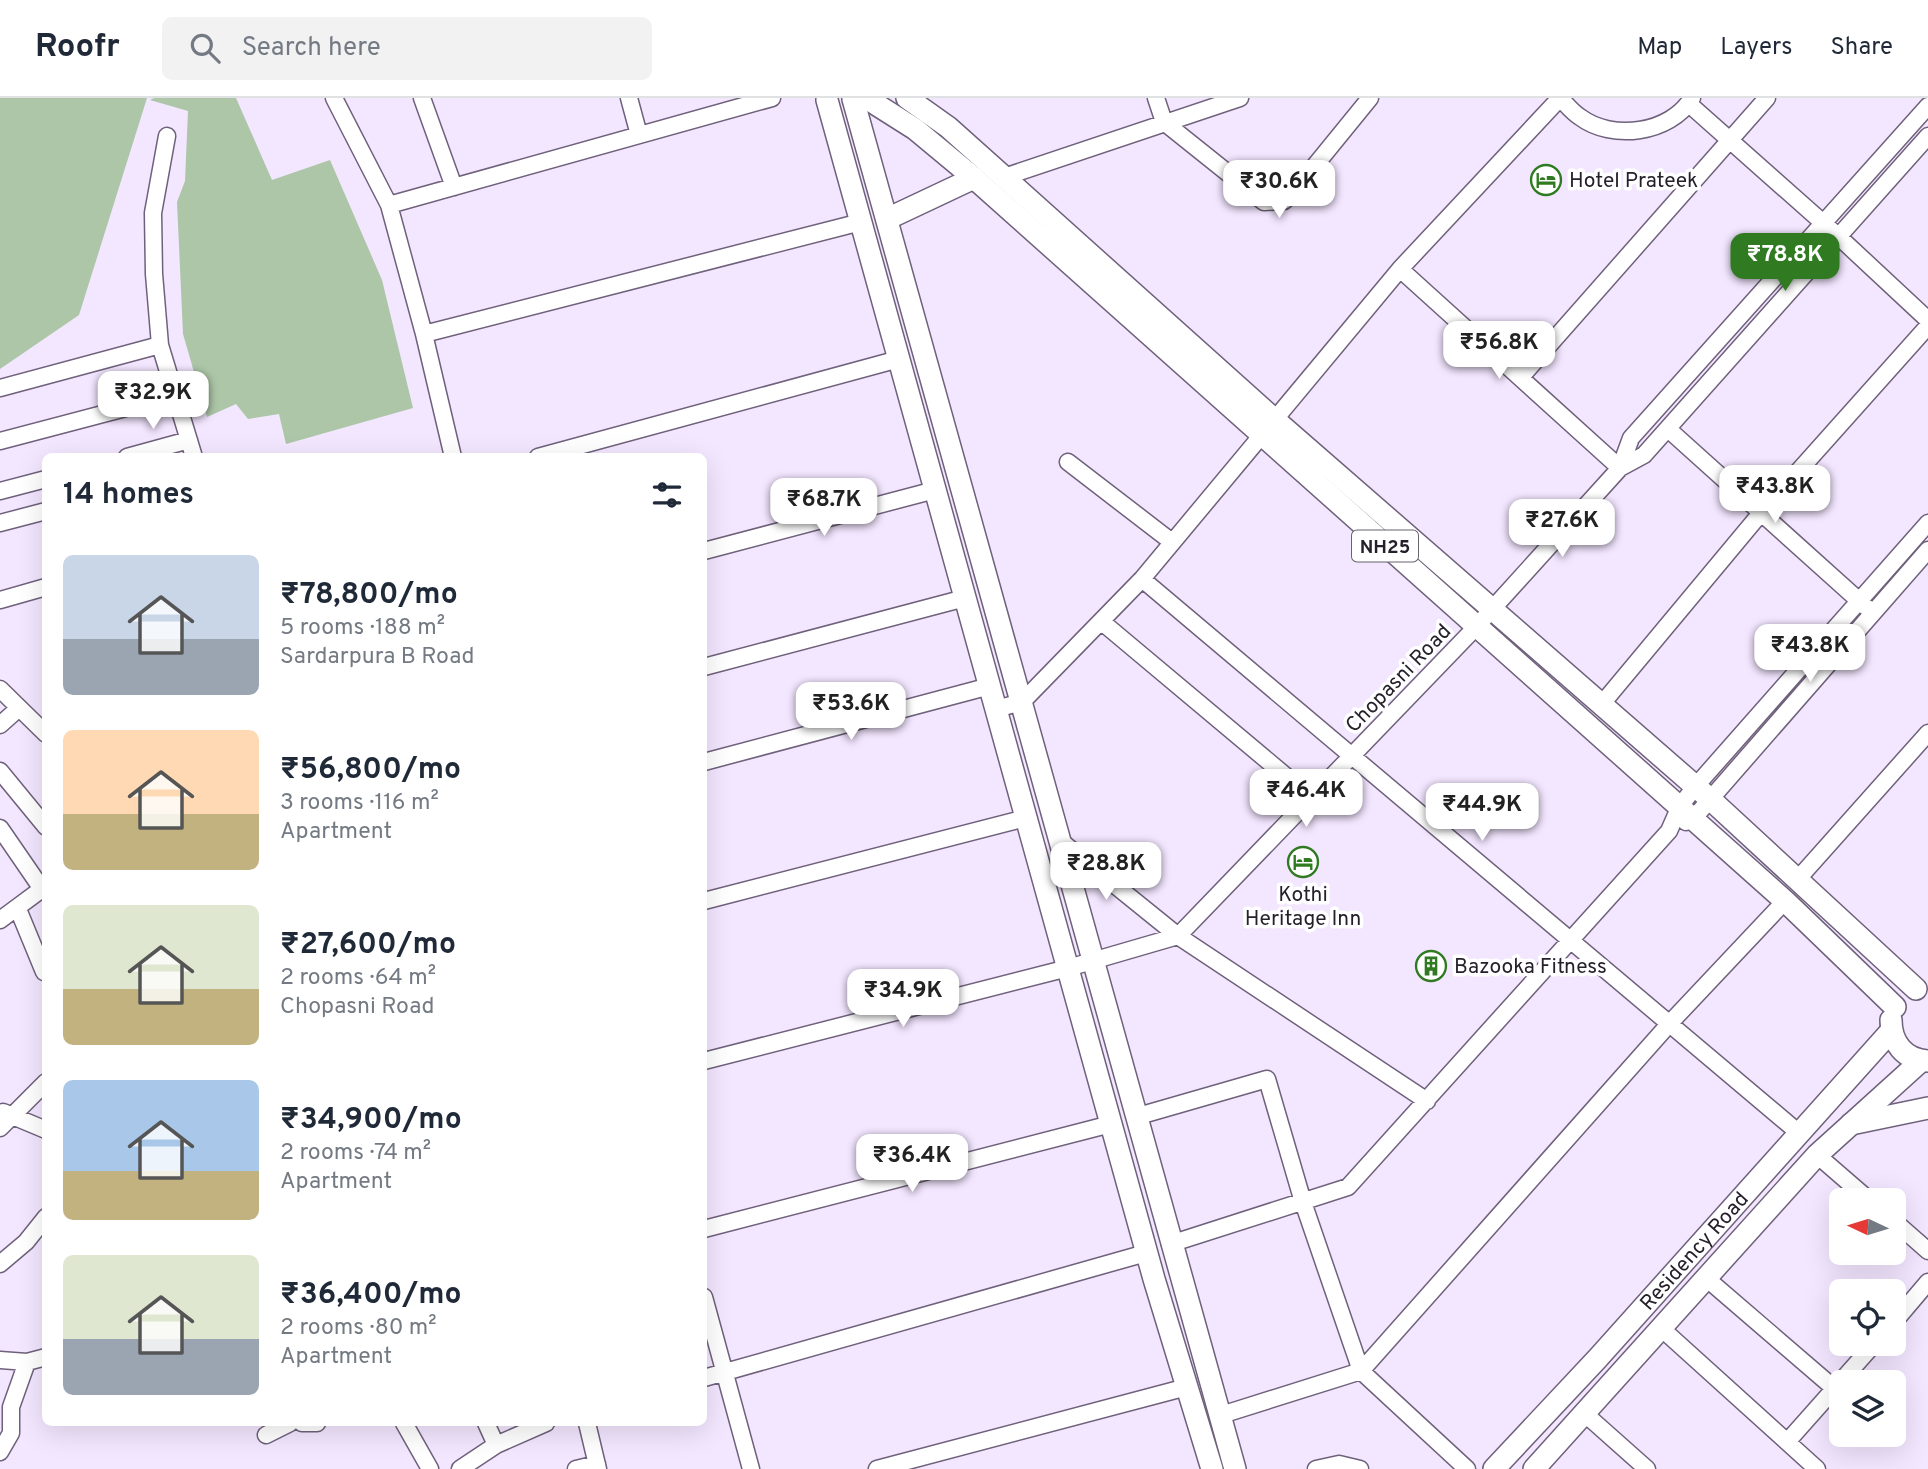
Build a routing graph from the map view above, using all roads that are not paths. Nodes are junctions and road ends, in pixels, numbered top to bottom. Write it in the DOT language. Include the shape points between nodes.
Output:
graph roads {
  1 [pos="335,98"];
  2 [pos="422,98"];
  3 [pos="629,98"];
  4 [pos="772,98"];
  5 [pos="854,98"];
  6 [pos="866,98"];
  7 [pos="907,98"];
  8 [pos="1156,98"];
  9 [pos="1240,98"];
  10 [pos="1370,98"];
  11 [pos="1560,98"];
  12 [pos="1767,98"];
  13 [pos="826,99"];
  14 [pos="1690,101"];
  15 [pos="1928,106"];
  16 [pos="1164,122"];
  17 [pos="167,135"];
  18 [pos="639,135"];
  19 [pos="1928,136"];
  20 [pos="1730,139"];
  21 [pos="1004,177"];
  22 [pos="974,178"];
  23 [pos="454,187"];
  24 [pos="389,205"];
  25 [pos="887,219"];
  26 [pos="861,222"];
  27 [pos="1823,223"];
  28 [pos="1839,237"];
  29 [pos="1400,269"];
  30 [pos="1928,320"];
  31 [pos="1928,326"];
  32 [pos="424,334"];
  33 [pos="160,345"];
  34 [pos="899,359"];
  35 [pos="1521,377"];
  36 [pos="0,388"];
  37 [pos="175,395"];
  38 [pos="1268,428"];
  39 [pos="1668,429"];
  40 [pos="189,440"];
  41 [pos="0,441"];
  42 [pos="142,453"];
  43 [pos="193,453"];
  44 [pos="452,453"];
  45 [pos="553,453"];
  46 [pos="1069,462"];
  47 [pos="1620,468"];
  48 [pos="42,480"];
  49 [pos="935,490"];
  50 [pos="0,491"];
  51 [pos="42,512"];
  52 [pos="1761,513"];
  53 [pos="0,523"];
  54 [pos="1928,523"];
  55 [pos="1172,542"];
  56 [pos="707,550"];
  57 [pos="1928,550"];
  58 [pos="1142,579"];
  59 [pos="42,588"];
  60 [pos="965,598"];
  61 [pos="0,600"];
  62 [pos="1859,601"];
  63 [pos="1492,609"];
  64 [pos="1872,614"];
  65 [pos="1102,622"];
  66 [pos="1476,626"];
  67 [pos="707,666"];
  68 [pos="990,686"];
  69 [pos="0,689"];
  70 [pos="1022,702"];
  71 [pos="1601,705"];
  72 [pos="19,708"];
  73 [pos="996,709"];
  74 [pos="0,725"];
  75 [pos="42,730"];
  76 [pos="1928,733"];
  77 [pos="1352,755"];
  78 [pos="707,761"];
  79 [pos="0,771"];
  80 [pos="1702,793"];
  81 [pos="1312,797"];
  82 [pos="1686,813"];
  83 [pos="1026,818"];
  84 [pos="42,822"];
  85 [pos="0,828"];
  86 [pos="1058,839"];
  87 [pos="1797,880"];
  88 [pos="42,885"];
  89 [pos="42,890"];
  90 [pos="0,900"];
  91 [pos="707,900"];
  92 [pos="1785,901"];
  93 [pos="9,915"];
  94 [pos="1178,936"];
  95 [pos="1570,942"];
  96 [pos="1092,962"];
  97 [pos="1068,968"];
  98 [pos="42,969"];
  99 [pos="1924,986"];
  100 [pos="1895,1007"];
  101 [pos="1670,1023"];
  102 [pos="1891,1031"];
  103 [pos="707,1060"];
  104 [pos="1925,1061"];
  105 [pos="42,1085"];
  106 [pos="1427,1101"];
  107 [pos="1928,1108"];
  108 [pos="1135,1117"];
  109 [pos="3,1118"];
  110 [pos="1111,1124"];
  111 [pos="1849,1124"];
  112 [pos="42,1129"];
  113 [pos="1799,1133"];
  114 [pos="1816,1155"];
  115 [pos="1855,1188"];
  116 [pos="1303,1202"];
  117 [pos="42,1222"];
  118 [pos="707,1228"];
  119 [pos="1906,1232"];
  120 [pos="1170,1244"];
  121 [pos="1928,1251"];
  122 [pos="1146,1252"];
  123 [pos="0,1264"];
  124 [pos="1706,1278"];
  125 [pos="1928,1283"];
  126 [pos="707,1308"];
  127 [pos="1906,1308"];
  128 [pos="1661,1328"];
  129 [pos="1863,1356"];
  130 [pos="42,1358"];
  131 [pos="0,1360"];
  132 [pos="27,1362"];
  133 [pos="1851,1370"];
  134 [pos="1362,1371"];
  135 [pos="725,1373"];
  136 [pos="707,1377"];
  137 [pos="1829,1383"];
  138 [pos="1187,1387"];
  139 [pos="1829,1395"];
  140 [pos="1584,1413"];
  141 [pos="1218,1416"];
  142 [pos="284,1426"];
  143 [pos="406,1426"];
  144 [pos="487,1426"];
  145 [pos="538,1426"];
  146 [pos="588,1426"];
  147 [pos="265,1435"];
  148 [pos="1787,1442"];
  149 [pos="496,1445"];
  150 [pos="0,1452"];
  151 [pos="598,1466"];
  152 [pos="430,1469"];
  153 [pos="460,1469"];
  154 [pos="576,1469"];
  155 [pos="751,1469"];
  156 [pos="877,1469"];
  157 [pos="1212,1469"];
  158 [pos="1235,1469"];
  159 [pos="1317,1469"];
  160 [pos="1360,1469"];
  161 [pos="1467,1469"];
  162 [pos="1494,1469"];
  163 [pos="1534,1469"];
  164 [pos="1647,1469"];
  165 [pos="1817,1469"];
  1 -- 24 [label="street"];
  2 -- 23 [label="street"];
  3 -- 18 [label="street"];
  4 -- 18 [label="street"];
  5 -- 13 [label="main road"];
  5 -- 25 [label="main road"];
  6 -- 22 [label="main road, NH25" via="915,129"];
  7 -- 21 [label="main road, NH25"];
  8 -- 16 [label="street"];
  9 -- 16 [label="street"];
  10 -- 16 [label="street" via="1291,195 1274,203 1264,202"];
  11 -- 14 [label="street" via="1580,118 1606,130 1634,132 1667,122"];
  11 -- 29 [label="street"];
  12 -- 20 [label="street"];
  13 -- 26 [label="main road"];
  14 -- 20 [label="street"];
  15 -- 27 [label="street"];
  16 -- 21 [label="street"];
  17 -- 33 [label="street" via="153,213"];
  18 -- 23 [label="street"];
  19 -- 28 [label="street"];
  20 -- 27 [label="street"];
  20 -- 35 [label="street"];
  21 -- 38 [label="main road, NH25"];
  22 -- 25 [label="main road"];
  22 -- 38 [label="main road, NH25"];
  23 -- 24 [label="street"];
  24 -- 32 [label="street"];
  25 -- 70 [label="main road"];
  26 -- 32 [label="street"];
  26 -- 34 [label="main road"];
  27 -- 28 [label="street"];
  27 -- 47 [label="street" via="1631,438"];
  28 -- 30 [label="street"];
  28 -- 39 [label="street"];
  29 -- 35 [label="street"];
  29 -- 38 [label="street"];
  31 -- 52 [label="street"];
  32 -- 44 [label="street"];
  33 -- 36 [label="street"];
  33 -- 37 [label="street"];
  34 -- 45 [label="street"];
  34 -- 49 [label="main road"];
  35 -- 47 [label="street"];
  37 -- 40 [label="street"];
  37 -- 41 [label="street"];
  38 -- 55 [label="street"];
  38 -- 63 [label="main road, NH25"];
  38 -- 66 [label="main road, NH25"];
  39 -- 47 [label="street" via="1644,455"];
  39 -- 52 [label="street"];
  40 -- 42 [label="street"];
  40 -- 43 [label="street"];
  46 -- 55 [label="street"];
  47 -- 63 [label="street, Chopasni Road"];
  48 -- 50 [label="street"];
  49 -- 56 [label="street"];
  49 -- 60 [label="main road"];
  51 -- 53 [label="street"];
  52 -- 62 [label="street"];
  52 -- 71 [label="street"];
  54 -- 62 [label="street"];
  55 -- 58 [label="street"];
  57 -- 64 [label="street"];
  58 -- 65 [label="street"];
  58 -- 77 [label="street"];
  59 -- 61 [label="street"];
  60 -- 67 [label="street"];
  60 -- 68 [label="main road"];
  62 -- 64 [label="street"];
  62 -- 80 [label="street"];
  63 -- 66 [label="street, Chopasni Road"];
  63 -- 71 [label="main road, NH25"];
  64 -- 80 [label="street"];
  65 -- 70 [label="street"];
  65 -- 81 [label="street"];
  66 -- 77 [label="street, Chopasni Road"];
  66 -- 82 [label="main road, NH25"];
  68 -- 73 [label="main road"];
  68 -- 78 [label="street"];
  69 -- 72 [label="street"];
  70 -- 73 [label="street"];
  70 -- 86 [label="main road"];
  71 -- 80 [label="main road, NH25"];
  72 -- 74 [label="street"];
  72 -- 75 [label="street"];
  73 -- 83 [label="main road"];
  76 -- 87 [label="street"];
  77 -- 81 [label="street, Chopasni Road"];
  77 -- 95 [label="street"];
  79 -- 84 [label="street"];
  80 -- 82 [label="street"];
  80 -- 87 [label="main road, NH25"];
  81 -- 94 [label="street, Chopasni Road"];
  82 -- 92 [label="main road, NH25"];
  82 -- 95 [label="street"];
  83 -- 91 [label="street"];
  83 -- 97 [label="main road"];
  85 -- 88 [label="street"];
  86 -- 94 [label="street"];
  86 -- 96 [label="main road"];
  87 -- 99 [label="main road, NH25"];
  89 -- 93 [label="street"];
  90 -- 93 [label="street"];
  92 -- 100 [label="main road, NH25"];
  92 -- 101 [label="street"];
  93 -- 98 [label="street"];
  94 -- 96 [label="street, Chopasni Road"];
  94 -- 106 [label="street"];
  95 -- 101 [label="street"];
  95 -- 106 [label="street"];
  96 -- 97 [label="street, Chopasni Road"];
  96 -- 108 [label="main road"];
  97 -- 103 [label="street, Chopasni Road"];
  97 -- 110 [label="main road"];
  99 -- 100 [label="main road" via="1905,994"];
  100 -- 102 [label="main road"];
  101 -- 113 [label="street"];
  101 -- 134 [label="street"];
  102 -- 104 [label="main road" via="1901,1050"];
  102 -- 113 [label="main road, Residency Road"];
  104 -- 111 [label="main road, Residency Road"];
  105 -- 109 [label="street"];
  106 -- 116 [label="street" via="1348,1187"];
  107 -- 111 [label="main road"];
  108 -- 116 [label="street" via="1267,1079"];
  108 -- 120 [label="main road"];
  109 -- 112 [label="street"];
  110 -- 118 [label="street"];
  110 -- 122 [label="main road"];
  111 -- 114 [label="main road, Residency Road"];
  113 -- 162 [label="main road, Residency Road"];
  114 -- 115 [label="street"];
  114 -- 124 [label="main road, Residency Road"];
  116 -- 120 [label="street"];
  116 -- 134 [label="street"];
  117 -- 123 [label="street"];
  119 -- 121 [label="street"];
  120 -- 141 [label="main road"];
  122 -- 135 [label="street"];
  122 -- 138 [label="main road"];
  124 -- 128 [label="main road, Residency Road"];
  124 -- 137 [label="street"];
  125 -- 127 [label="street"];
  126 -- 135 [label="street"];
  128 -- 140 [label="main road, Residency Road"];
  128 -- 148 [label="street"];
  129 -- 133 [label="street"];
  130 -- 132 [label="street"];
  131 -- 132 [label="street"];
  132 -- 150 [label="street" via="11,1407 11,1433"];
  134 -- 141 [label="street"];
  134 -- 161 [label="street"];
  135 -- 136 [label="street"];
  135 -- 155 [label="street"];
  138 -- 156 [label="street"];
  138 -- 157 [label="main road"];
  139 -- 148 [label="street"];
  140 -- 163 [label="main road, Residency Road"];
  140 -- 164 [label="street"];
  141 -- 158 [label="main road"];
  142 -- 147 [label="street"];
  143 -- 152 [label="street"];
  144 -- 149 [label="street"];
  145 -- 149 [label="street"];
  146 -- 151 [label="street"];
  148 -- 165 [label="street"];
  149 -- 153 [label="street"];
  151 -- 154 [label="street"];
  159 -- 160 [label="street" via="1339,1464"];
}
